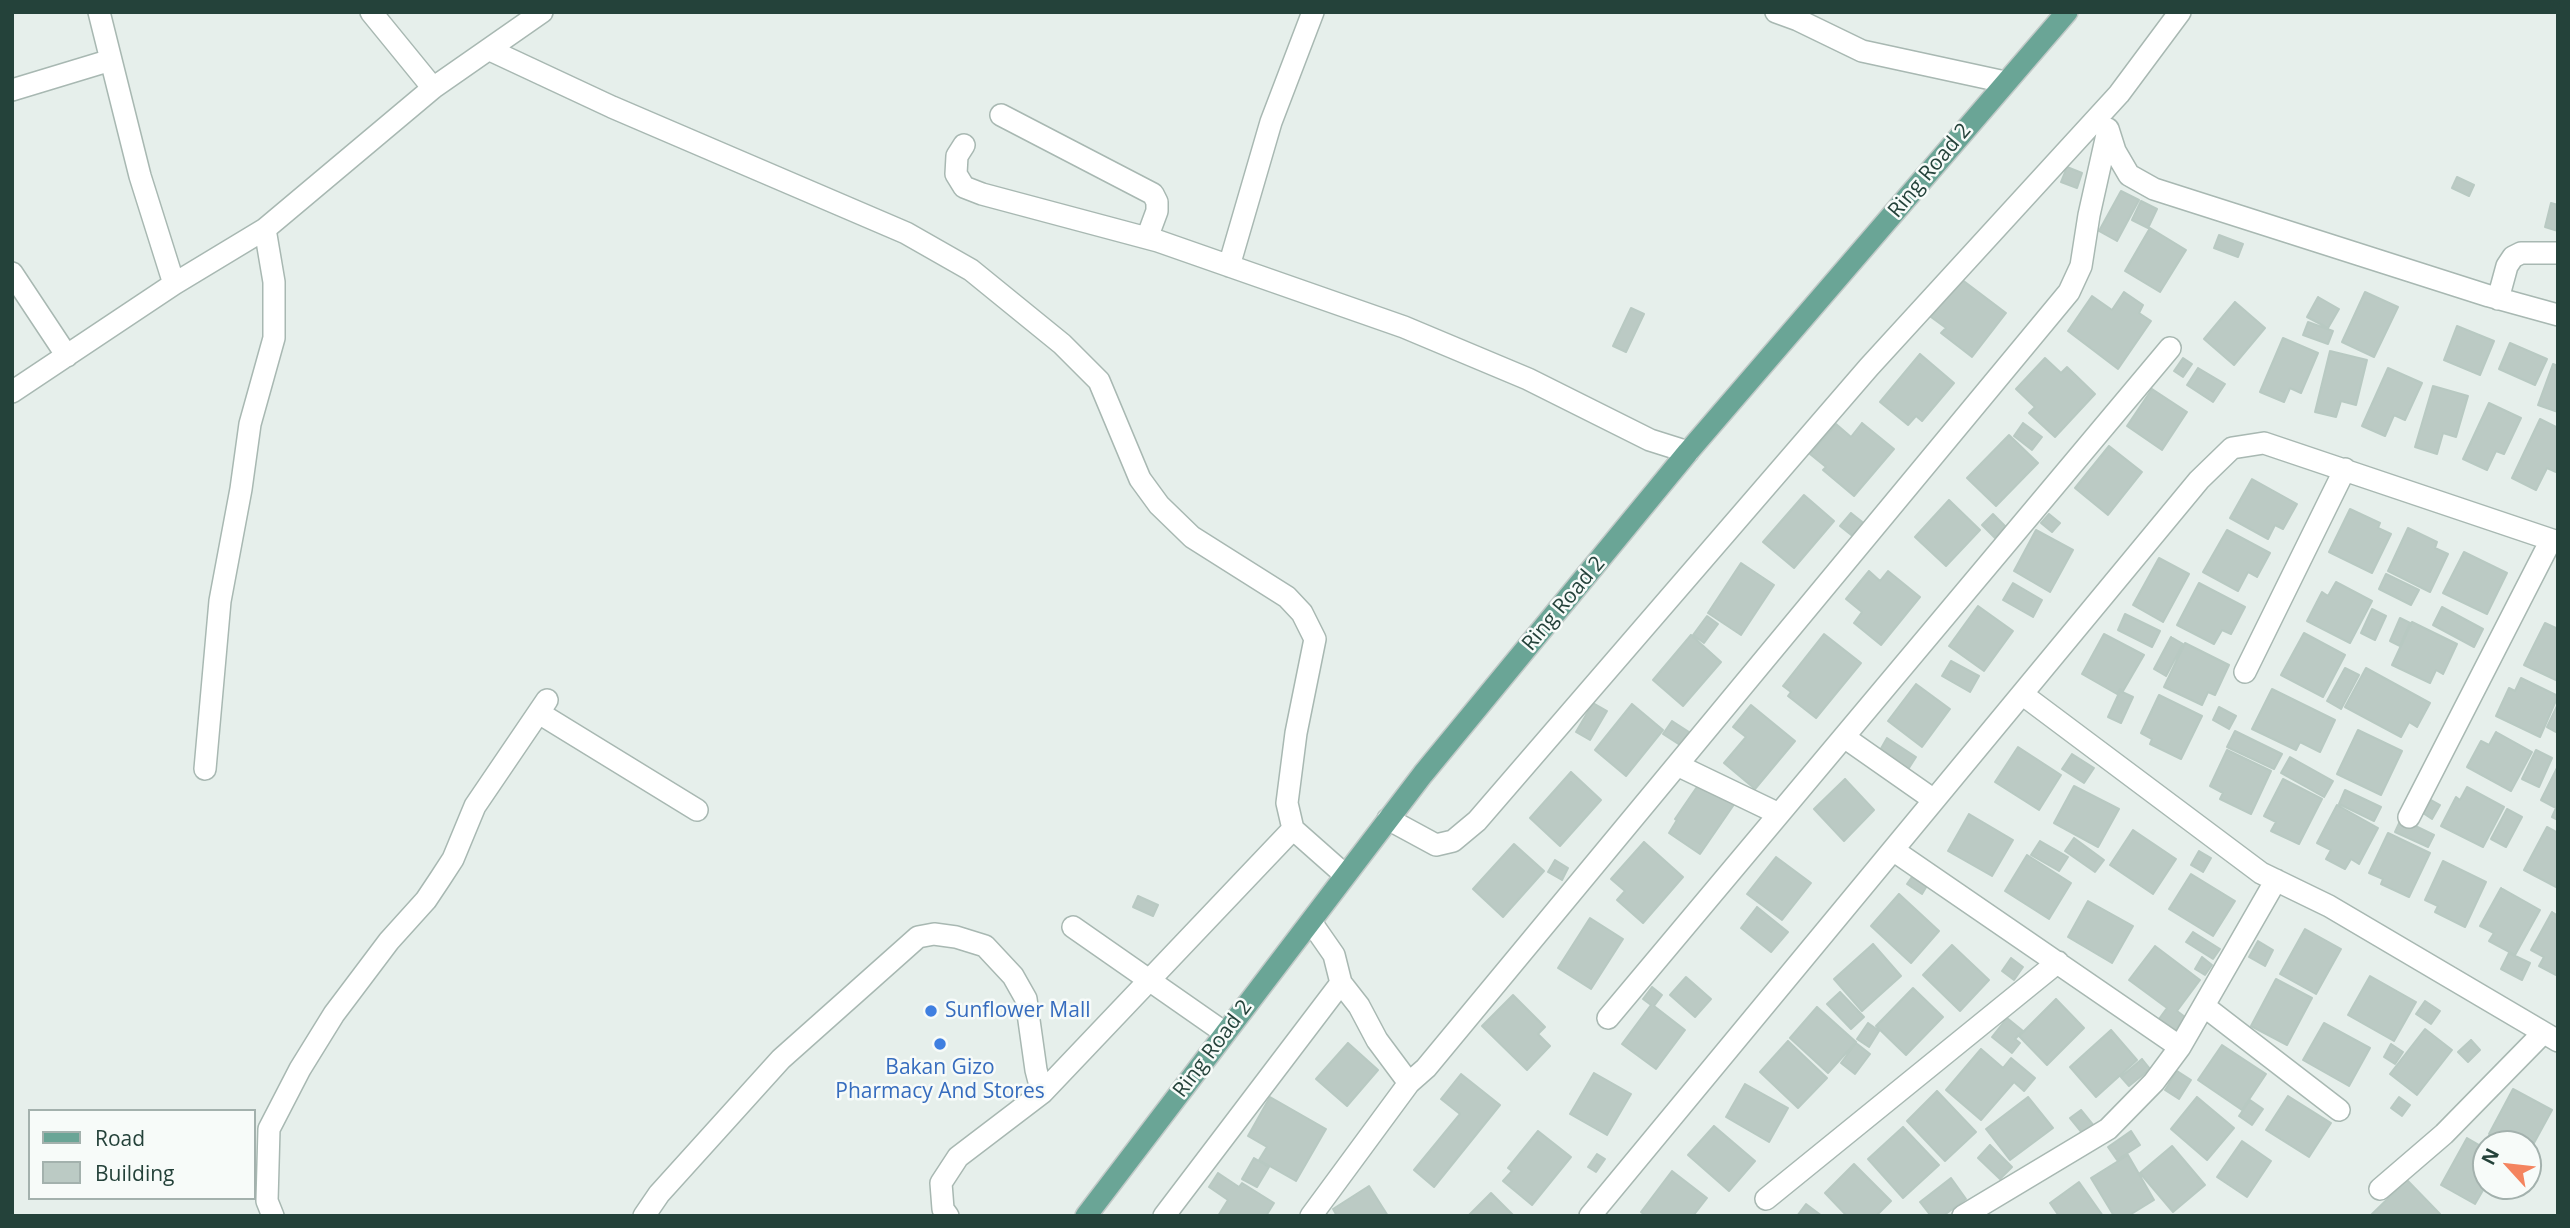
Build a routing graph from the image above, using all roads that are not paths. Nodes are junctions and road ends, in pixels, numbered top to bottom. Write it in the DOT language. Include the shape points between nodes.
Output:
graph roads {
  1 [pos="99,12"];
  2 [pos="370,12"];
  3 [pos="542,12"];
  4 [pos="1313,12"];
  5 [pos="1776,12"];
  6 [pos="2067,12"];
  7 [pos="2180,12"];
  8 [pos="522,19"];
  9 [pos="489,50"];
  10 [pos="111,60"];
  11 [pos="2005,82"];
  12 [pos="433,88"];
  13 [pos="12,90"];
  14 [pos="2119,94"];
  15 [pos="1001,115"];
  16 [pos="2108,130"];
  17 [pos="964,145"];
  18 [pos="265,229"];
  19 [pos="1147,238"];
  20 [pos="2558,253"];
  21 [pos="1229,265"];
  22 [pos="12,273"];
  23 [pos="174,284"];
  24 [pos="2498,299"];
  25 [pos="2558,315"];
  26 [pos="2170,348"];
  27 [pos="66,356"];
  28 [pos="12,392"];
  29 [pos="1688,452"];
  30 [pos="2345,469"];
  31 [pos="2555,541"];
  32 [pos="2245,671"];
  33 [pos="2022,694"];
  34 [pos="1844,737"];
  35 [pos="1677,765"];
  36 [pos="205,769"];
  37 [pos="1934,800"];
  38 [pos="697,810"];
  39 [pos="1780,814"];
  40 [pos="2409,817"];
  41 [pos="1388,819"];
  42 [pos="1293,829"];
  43 [pos="1893,850"];
  44 [pos="1345,875"];
  45 [pos="2276,880"];
  46 [pos="1311,922"];
  47 [pos="1073,927"];
  48 [pos="2058,962"];
  49 [pos="1150,979"];
  50 [pos="1342,983"];
  51 [pos="2204,1006"];
  52 [pos="1608,1018"];
  53 [pos="1225,1033"];
  54 [pos="2551,1037"];
  55 [pos="2180,1047"];
  56 [pos="1409,1083"];
  57 [pos="1042,1093"];
  58 [pos="2339,1110"];
  59 [pos="2380,1189"];
  60 [pos="1766,1199"];
  61 [pos="273,1216"];
  62 [pos="644,1216"];
  63 [pos="948,1216"];
  64 [pos="1086,1216"];
  65 [pos="1164,1216"];
  66 [pos="1311,1216"];
  67 [pos="1590,1216"];
  68 [pos="1963,1216"];
  1 -- 10 [label="street"];
  2 -- 12 [label="street"];
  3 -- 8 [label="street"];
  4 -- 21 [label="street" via="1271,122"];
  5 -- 11 [label="street" via="1862,51"];
  6 -- 11 [label="main road, Ring Road 2"];
  7 -- 14 [label="street"];
  8 -- 9 [label="street"];
  9 -- 12 [label="street"];
  9 -- 42 [label="street" via="906,233 971,270 1062,344 1100,381 1140,479 1159,505 1192,537 1303,612 1315,639 1287,803"];
  10 -- 13 [label="street"];
  10 -- 23 [label="street"];
  11 -- 29 [label="main road, Ring Road 2"];
  12 -- 18 [label="street"];
  14 -- 16 [label="street"];
  14 -- 41 [label="street" via="1869,367 1477,821 1453,841 1436,845"];
  15 -- 19 [label="street" via="1153,194 1157,211"];
  16 -- 24 [label="street" via="2129,175 2154,190"];
  16 -- 35 [label="street" via="2081,266 2069,292"];
  17 -- 19 [label="street" via="957,156 956,174 964,187"];
  18 -- 23 [label="street"];
  18 -- 36 [label="street" via="274,282 274,338 250,424 220,601"];
  19 -- 21 [label="street"];
  20 -- 24 [label="street" via="2513,257"];
  21 -- 29 [label="street" via="1404,327 1528,379 1650,440"];
  22 -- 27 [label="street"];
  23 -- 27 [label="street"];
  24 -- 25 [label="street"];
  26 -- 34 [label="street"];
  27 -- 28 [label="street"];
  29 -- 41 [label="main road, Ring Road 2"];
  30 -- 31 [label="street"];
  30 -- 32 [label="street"];
  30 -- 33 [label="street" via="2264,443 2232,448 2199,480"];
  31 -- 40 [label="street"];
  33 -- 37 [label="street"];
  33 -- 45 [label="street"];
  34 -- 37 [label="street"];
  34 -- 39 [label="street"];
  35 -- 39 [label="street"];
  35 -- 56 [label="street"];
  37 -- 43 [label="street"];
  38 -- 61 [label="street" via="543,707 475,806 453,859 426,900 334,1014 300,1069 270,1129 267,1201"];
  39 -- 52 [label="street"];
  41 -- 44 [label="main road, Ring Road 2"];
  42 -- 44 [label="street"];
  42 -- 49 [label="street"];
  43 -- 48 [label="street"];
  43 -- 67 [label="street"];
  44 -- 46 [label="main road, Ring Road 2"];
  45 -- 51 [label="street"];
  45 -- 54 [label="street" via="2329,905"];
  46 -- 50 [label="street" via="1334,955"];
  46 -- 53 [label="main road, Ring Road 2"];
  47 -- 49 [label="street"];
  48 -- 55 [label="street"];
  48 -- 60 [label="street"];
  49 -- 53 [label="street"];
  49 -- 57 [label="street"];
  50 -- 56 [label="street"];
  50 -- 65 [label="street"];
  51 -- 55 [label="street"];
  51 -- 58 [label="street"];
  53 -- 64 [label="main road, Ring Road 2"];
  54 -- 59 [label="street"];
  55 -- 68 [label="street" via="2154,1082 2108,1129"];
  56 -- 66 [label="street"];
  57 -- 62 [label="street" via="1026,999 1013,976 985,946 934,934 918,937 781,1059"];
  57 -- 63 [label="street" via="958,1157 941,1183"];
}
